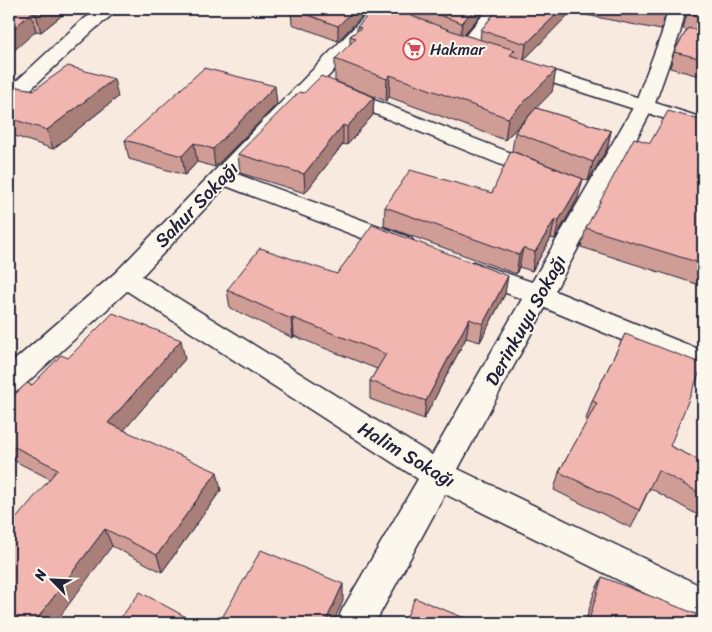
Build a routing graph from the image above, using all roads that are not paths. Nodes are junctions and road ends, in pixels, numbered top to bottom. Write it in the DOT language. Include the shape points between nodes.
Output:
graph roads {
  1 [pos="110,9"];
  2 [pos="497,9"];
  3 [pos="368,12"];
  4 [pos="678,26"];
  5 [pos="419,32"];
  6 [pos="483,55"];
  7 [pos="502,61"];
  8 [pos="312,81"];
  9 [pos="9,99"];
  10 [pos="644,106"];
  11 [pos="703,125"];
  12 [pos="222,177"];
  13 [pos="576,187"];
  14 [pos="427,254"];
  15 [pos="455,264"];
  16 [pos="125,278"];
  17 [pos="539,295"];
  18 [pos="703,364"];
  19 [pos="9,382"];
  20 [pos="438,475"];
  21 [pos="703,605"];
  22 [pos="355,623"];
  1 -- 9 [label="street" via="88,25"];
  2 -- 6 [label="street" via="455,46"];
  3 -- 5 [label="street"];
  3 -- 8 [label="street, Sahur Sokağı"];
  4 -- 10 [label="street, Derinkuyu Sokağı"];
  7 -- 10 [label="street"];
  8 -- 12 [label="street, Sahur Sokağı"];
  8 -- 13 [label="street"];
  10 -- 11 [label="street"];
  10 -- 13 [label="street, Derinkuyu Sokağı"];
  12 -- 14 [label="street"];
  12 -- 16 [label="street, Sahur Sokağı"];
  13 -- 17 [label="street, Derinkuyu Sokağı"];
  15 -- 17 [label="street"];
  16 -- 19 [label="street, Sahur Sokağı"];
  16 -- 20 [label="street, Halim Sokağı"];
  17 -- 18 [label="street"];
  17 -- 20 [label="street, Derinkuyu Sokağı"];
  20 -- 21 [label="street, Halim Sokağı"];
  20 -- 22 [label="street, Derinkuyu Sokağı"];
}
